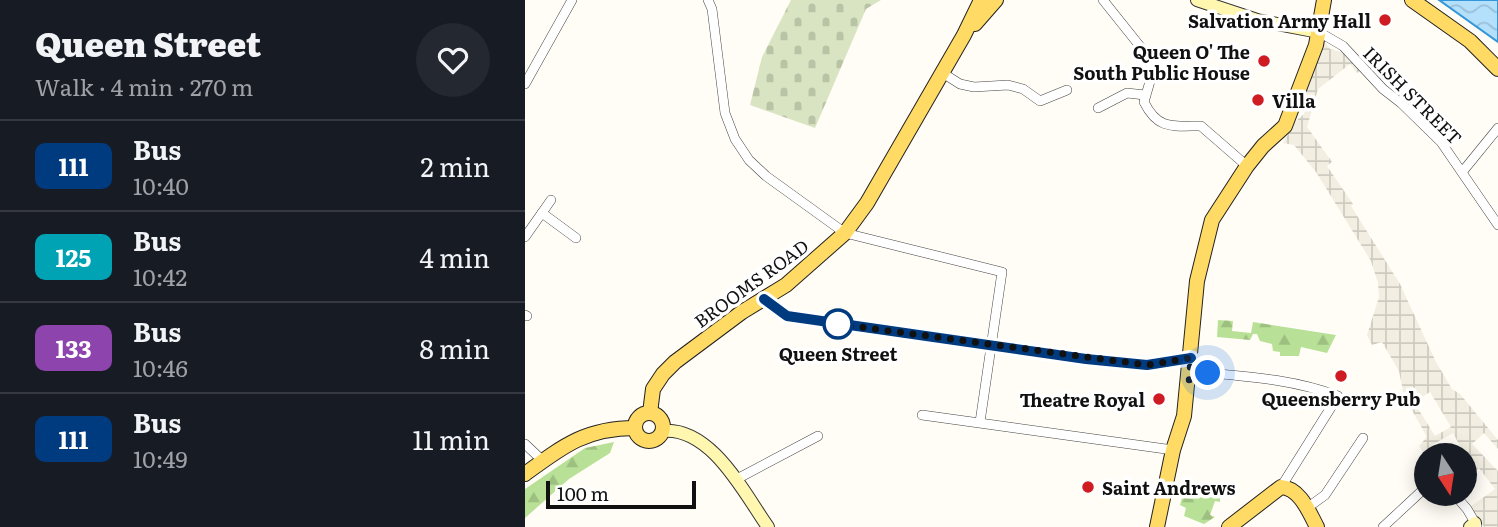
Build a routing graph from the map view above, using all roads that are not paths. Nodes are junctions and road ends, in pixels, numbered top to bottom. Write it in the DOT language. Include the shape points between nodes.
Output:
graph roads {
  1 [pos="572,0"];
  2 [pos="708,0"];
  3 [pos="981,0"];
  4 [pos="996,0"];
  5 [pos="1103,0"];
  6 [pos="1197,0"];
  7 [pos="1324,0"];
  8 [pos="1412,0"];
  9 [pos="1319,32"];
  10 [pos="964,35"];
  11 [pos="1498,69"];
  12 [pos="941,72"];
  13 [pos="525,84"];
  14 [pos="1067,90"];
  15 [pos="1145,94"];
  16 [pos="1098,108"];
  17 [pos="1498,128"];
  18 [pos="1247,166"];
  19 [pos="1463,171"];
  20 [pos="551,200"];
  21 [pos="542,213"];
  22 [pos="1498,225"];
  23 [pos="845,233"];
  24 [pos="525,237"];
  25 [pos="576,238"];
  26 [pos="764,299"];
  27 [pos="991,345"];
  28 [pos="1191,358"];
  29 [pos="1189,383"];
  30 [pos="650,413"];
  31 [pos="922,415"];
  32 [pos="981,422"];
  33 [pos="635,428"];
  34 [pos="662,431"];
  35 [pos="818,436"];
  36 [pos="1363,438"];
  37 [pos="525,444"];
  38 [pos="1173,450"];
  39 [pos="543,461"];
  40 [pos="525,474"];
  41 [pos="735,480"];
  42 [pos="1281,487"];
  43 [pos="1414,498"];
  44 [pos="1464,506"];
  45 [pos="1307,508"];
  46 [pos="1474,526"];
  47 [pos="768,527"];
  48 [pos="1157,527"];
  49 [pos="1229,527"];
  50 [pos="1317,527"];
  51 [pos="1383,527"];
  1 -- 13 [label="street"];
  2 -- 23 [label="street" via="725,113 735,139 766,176"];
  3 -- 10 [label="main road, BROOMS ROAD"];
  4 -- 10 [label="main road, BROOMS ROAD"];
  5 -- 15 [label="street" via="1147,55 1153,71"];
  6 -- 9 [label="street" via="1257,20"];
  7 -- 9 [label="main road"];
  8 -- 11 [label="main road" via="1470,41"];
  9 -- 18 [label="main road" via="1285,126"];
  9 -- 19 [label="street, IRISH STREET" via="1343,46 1441,142"];
  10 -- 12 [label="main road, BROOMS ROAD"];
  12 -- 14 [label="street" via="974,87 1023,89 1039,101"];
  12 -- 23 [label="main road, BROOMS ROAD" via="867,203"];
  15 -- 16 [label="street" via="1127,93"];
  15 -- 18 [label="street" via="1143,102 1157,122 1201,126"];
  17 -- 19 [label="street"];
  18 -- 28 [label="main road" via="1212,220 1197,281"];
  19 -- 22 [label="street, IRISH STREET"];
  20 -- 21 [label="street"];
  21 -- 24 [label="street"];
  21 -- 25 [label="street"];
  23 -- 26 [label="main road, BROOMS ROAD"];
  23 -- 27 [label="street" via="1002,272"];
  26 -- 27 [label="street" via="787,316"];
  26 -- 30 [label="main road, BROOMS ROAD" via="663,374 653,390"];
  27 -- 28 [label="street" via="1147,365"];
  27 -- 32 [label="street"];
  28 -- 29 [label="main road"];
  29 -- 38 [label="main road"];
  29 -- 42 [label="street" via="1208,373 1259,377 1338,396"];
  30 -- 33 [label="main road" via="639,417"];
  30 -- 34 [label="main road" via="660,419"];
  31 -- 32 [label="street"];
  32 -- 38 [label="street"];
  33 -- 34 [label="main road" via="648,441"];
  33 -- 39 [label="main road" via="583,436"];
  34 -- 41 [label="street" via="685,433 711,447"];
  35 -- 41 [label="street"];
  36 -- 45 [label="street" via="1325,495"];
  37 -- 39 [label="street"];
  38 -- 48 [label="main road"];
  39 -- 40 [label="main road"];
  41 -- 47 [label="street"];
  42 -- 45 [label="main road" via="1293,490"];
  42 -- 49 [label="main road"];
  43 -- 51 [label="street"];
  44 -- 46 [label="street"];
  45 -- 50 [label="main road"];
}
